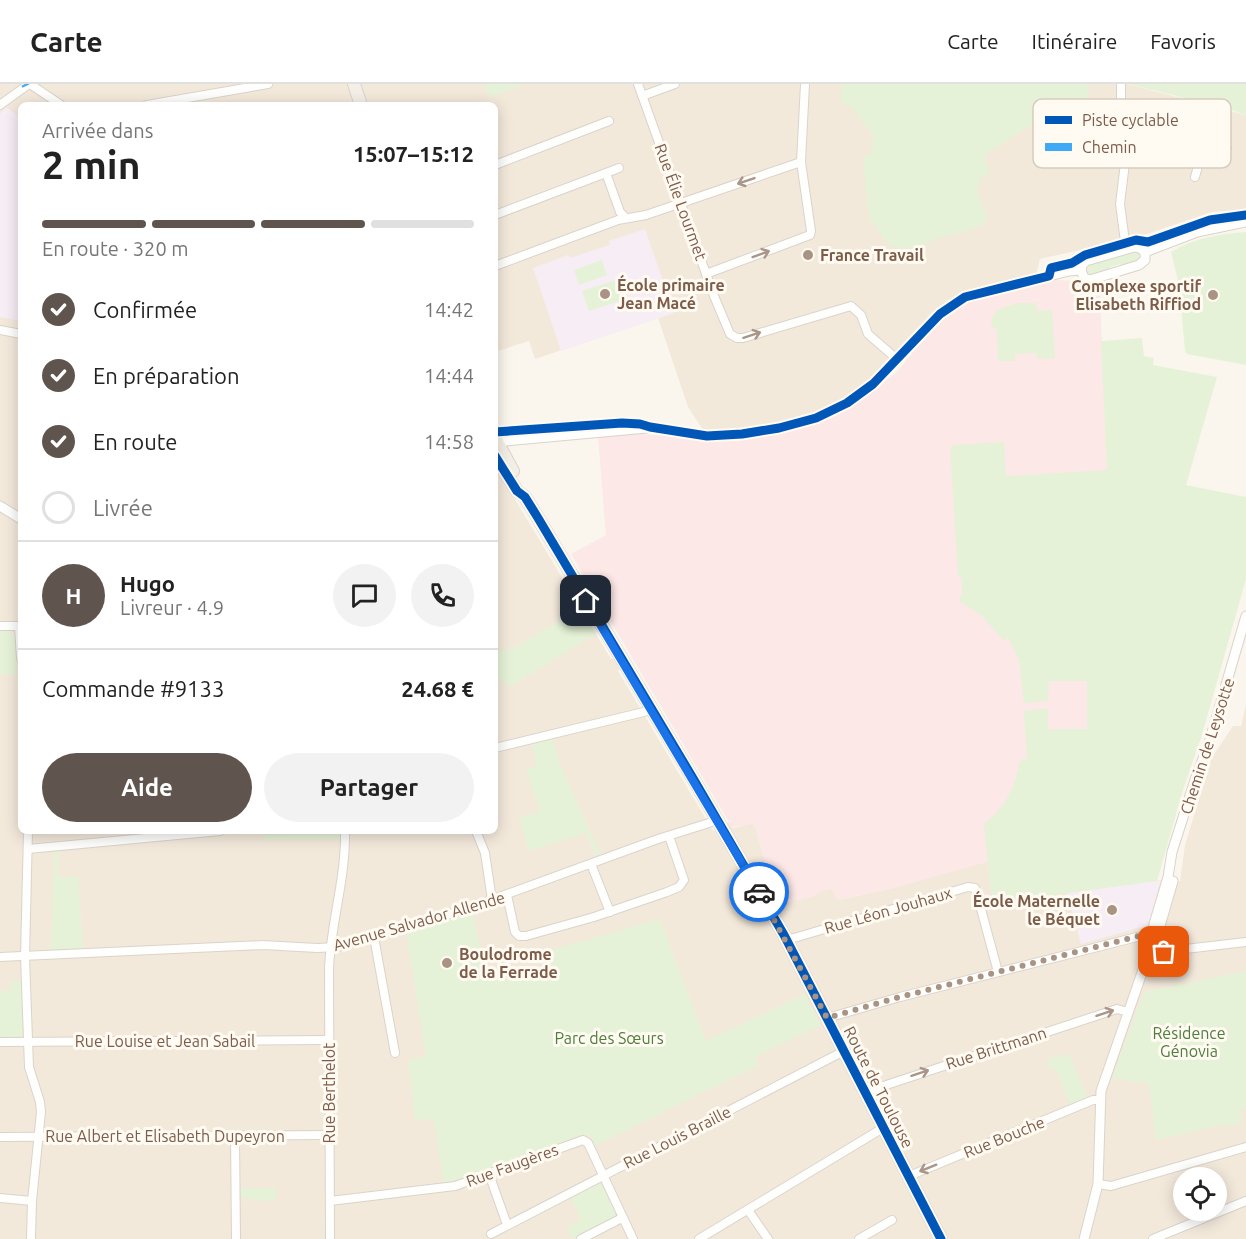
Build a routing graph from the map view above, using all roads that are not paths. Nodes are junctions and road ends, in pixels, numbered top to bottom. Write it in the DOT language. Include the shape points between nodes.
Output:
graph roads {
  1 [pos="30,84"];
  2 [pos="268,84"];
  3 [pos="354,84"];
  4 [pos="638,84"];
  5 [pos="675,84"];
  6 [pos="805,84"];
  7 [pos="1121,84"];
  8 [pos="642,96"];
  9 [pos="1121,99"];
  10 [pos="57,102"];
  11 [pos="164,102"];
  12 [pos="360,102"];
  13 [pos="0,105"];
  14 [pos="609,122"];
  15 [pos="498,164"];
  16 [pos="802,164"];
  17 [pos="619,168"];
  18 [pos="1124,168"];
  19 [pos="1197,168"];
  20 [pos="606,173"];
  21 [pos="1195,177"];
  22 [pos="681,204"];
  23 [pos="498,214"];
  24 [pos="626,218"];
  25 [pos="1246,222"];
  26 [pos="1126,249"];
  27 [pos="1145,252"];
  28 [pos="498,265"];
  29 [pos="1081,270"];
  30 [pos="706,274"];
  31 [pos="0,330"];
  32 [pos="18,333"];
  33 [pos="898,360"];
  34 [pos="498,438"];
  35 [pos="498,443"];
  36 [pos="498,461"];
  37 [pos="525,497"];
  38 [pos="0,506"];
  39 [pos="18,517"];
  40 [pos="1246,616"];
  41 [pos="0,626"];
  42 [pos="18,626"];
  43 [pos="652,711"];
  44 [pos="498,747"];
  45 [pos="716,819"];
  46 [pos="28,834"];
  47 [pos="165,834"];
  48 [pos="345,834"];
  49 [pos="477,834"];
  50 [pos="147,835"];
  51 [pos="669,836"];
  52 [pos="28,849"];
  53 [pos="591,864"];
  54 [pos="507,895"];
  55 [pos="492,900"];
  56 [pos="610,912"];
  57 [pos="374,937"];
  58 [pos="1153,938"];
  59 [pos="787,940"];
  60 [pos="1246,942"];
  61 [pos="330,948"];
  62 [pos="1150,948"];
  63 [pos="0,957"];
  64 [pos="24,957"];
  65 [pos="999,972"];
  66 [pos="1128,1012"];
  67 [pos="827,1018"];
  68 [pos="329,1040"];
  69 [pos="0,1042"];
  70 [pos="28,1042"];
  71 [pos="844,1051"];
  72 [pos="395,1053"];
  73 [pos="865,1092"];
  74 [pos="1100,1100"];
  75 [pos="883,1128"];
  76 [pos="235,1134"];
  77 [pos="329,1135"];
  78 [pos="0,1137"];
  79 [pos="38,1137"];
  80 [pos="1246,1147"];
  81 [pos="489,1174"];
  82 [pos="603,1175"];
  83 [pos="909,1176"];
  84 [pos="1098,1184"];
  85 [pos="0,1198"];
  86 [pos="32,1201"];
  87 [pos="330,1201"];
  88 [pos="1246,1201"];
  89 [pos="748,1210"];
  90 [pos="622,1218"];
  91 [pos="892,1220"];
  92 [pos="510,1224"];
  93 [pos="491,1234"];
  94 [pos="31,1239"];
  95 [pos="236,1239"];
  96 [pos="330,1239"];
  97 [pos="581,1239"];
  98 [pos="633,1239"];
  99 [pos="699,1239"];
  100 [pos="768,1239"];
  101 [pos="859,1239"];
  102 [pos="940,1239"];
  103 [pos="1084,1239"];
  104 [pos="1154,1239"];
  1 -- 10 [label="street"];
  1 -- 13 [label="street"];
  2 -- 11 [label="street"];
  3 -- 12 [label="main road"];
  4 -- 8 [label="street, Rue Élie Lourmet"];
  5 -- 8 [label="street"];
  6 -- 16 [label="street"];
  7 -- 9 [label="street"];
  8 -- 22 [label="street, Rue Élie Lourmet"];
  14 -- 15 [label="street"];
  16 -- 22 [label="street, one-way"];
  30 -- 16 [label="street, one-way" via="810,235"];
  17 -- 20 [label="street"];
  18 -- 26 [label="street" via="1120,204"];
  19 -- 21 [label="street"];
  20 -- 23 [label="street"];
  20 -- 24 [label="street" via="620,212"];
  22 -- 24 [label="street"];
  22 -- 30 [label="street, Rue Élie Lourmet"];
  24 -- 28 [label="street"];
  25 -- 27 [label="street" via="1197,232"];
  26 -- 27 [label="street" via="1137,247"];
  26 -- 29 [label="street" via="1086,261"];
  27 -- 29 [label="street" via="1145,260 1139,266 1090,280 1084,278"];
  29 -- 33 [label="street" via="964,297 940,314"];
  30 -- 33 [label="street, Rue Élie Lourmet, one-way" via="728,332 734,337 742,338 850,306 861,315 868,334"];
  31 -- 32 [label="street"];
  33 -- 34 [label="street" via="847,403 816,418 779,428 742,435 707,435 650,427"];
  35 -- 37 [label="main road, Route de Toulouse"];
  36 -- 37 [label="main road, Route de Toulouse"];
  37 -- 43 [label="main road, Route de Toulouse"];
  38 -- 39 [label="street"];
  40 -- 58 [label="street, Chemin de Leysotte" via="1177,841 1173,878"];
  41 -- 42 [label="street"];
  43 -- 44 [label="street"];
  43 -- 45 [label="main road, Route de Toulouse"];
  45 -- 51 [label="street, Avenue Salvador Allende"];
  45 -- 59 [label="main road, Route de Toulouse"];
  46 -- 52 [label="street"];
  47 -- 50 [label="street"];
  48 -- 61 [label="street, Rue Berthelot" via="342,887"];
  49 -- 55 [label="street" via="485,853"];
  50 -- 52 [label="street"];
  51 -- 53 [label="street, Avenue Salvador Allende"];
  51 -- 56 [label="street" via="684,876 682,886"];
  52 -- 64 [label="street"];
  53 -- 54 [label="street, Avenue Salvador Allende"];
  53 -- 56 [label="street"];
  54 -- 55 [label="street, Avenue Salvador Allende"];
  54 -- 56 [label="street" via="519,936"];
  55 -- 57 [label="street, Avenue Salvador Allende"];
  57 -- 61 [label="street, Avenue Salvador Allende"];
  57 -- 72 [label="street"];
  58 -- 62 [label="street, Chemin de Leysotte"];
  58 -- 65 [label="street" via="1139,936"];
  59 -- 65 [label="street, Rue Léon Jouhaux" via="969,887 975,888"];
  59 -- 67 [label="main road, Route de Toulouse"];
  60 -- 62 [label="street" via="1168,951"];
  61 -- 64 [label="street, Avenue Salvador Allende" via="263,945"];
  61 -- 68 [label="street, Rue Berthelot"];
  62 -- 66 [label="street, Chemin de Leysotte"];
  63 -- 64 [label="street, Avenue Salvador Allende"];
  64 -- 70 [label="street"];
  65 -- 67 [label="street"];
  73 -- 66 [label="street, Rue Brittmann, one-way" via="1117,1009"];
  66 -- 74 [label="street, Chemin de Leysotte"];
  67 -- 71 [label="main road, Route de Toulouse"];
  68 -- 70 [label="street, Rue Louise et Jean Sabail"];
  68 -- 77 [label="street, Rue Berthelot"];
  69 -- 70 [label="street, Rue Louise et Jean Sabail"];
  70 -- 79 [label="street" via="29,1067 40,1102"];
  71 -- 73 [label="main road, Route de Toulouse"];
  71 -- 82 [label="street, Rue Louis Braille"];
  73 -- 75 [label="main road, Route de Toulouse"];
  74 -- 83 [label="street, Rue Bouche, one-way"];
  74 -- 84 [label="street, Chemin de Leysotte"];
  75 -- 83 [label="main road, Route de Toulouse"];
  75 -- 89 [label="street"];
  76 -- 77 [label="street, Rue Albert et Elisabeth Dupeyron"];
  76 -- 79 [label="street, Rue Albert et Elisabeth Dupeyron"];
  76 -- 95 [label="street"];
  77 -- 87 [label="street, Rue Berthelot"];
  78 -- 79 [label="street, Rue Albert et Elisabeth Dupeyron"];
  79 -- 86 [label="street"];
  80 -- 84 [label="street" via="1111,1186"];
  81 -- 82 [label="street, Rue Faugères" via="583,1140"];
  81 -- 87 [label="street, Rue Faugères" via="455,1186"];
  81 -- 92 [label="street"];
  82 -- 90 [label="street, Rue Faugères"];
  82 -- 92 [label="street, Rue Louis Braille"];
  83 -- 102 [label="main road, Route de Toulouse"];
  84 -- 103 [label="street, Chemin de Leysotte"];
  85 -- 86 [label="street"];
  86 -- 94 [label="street"];
  87 -- 96 [label="street, Rue Berthelot"];
  88 -- 104 [label="street"];
  89 -- 99 [label="street"];
  89 -- 100 [label="street"];
  90 -- 97 [label="street"];
  90 -- 98 [label="street, Rue Faugères"];
  91 -- 101 [label="street"];
  92 -- 93 [label="street, Rue Louis Braille"];
}
